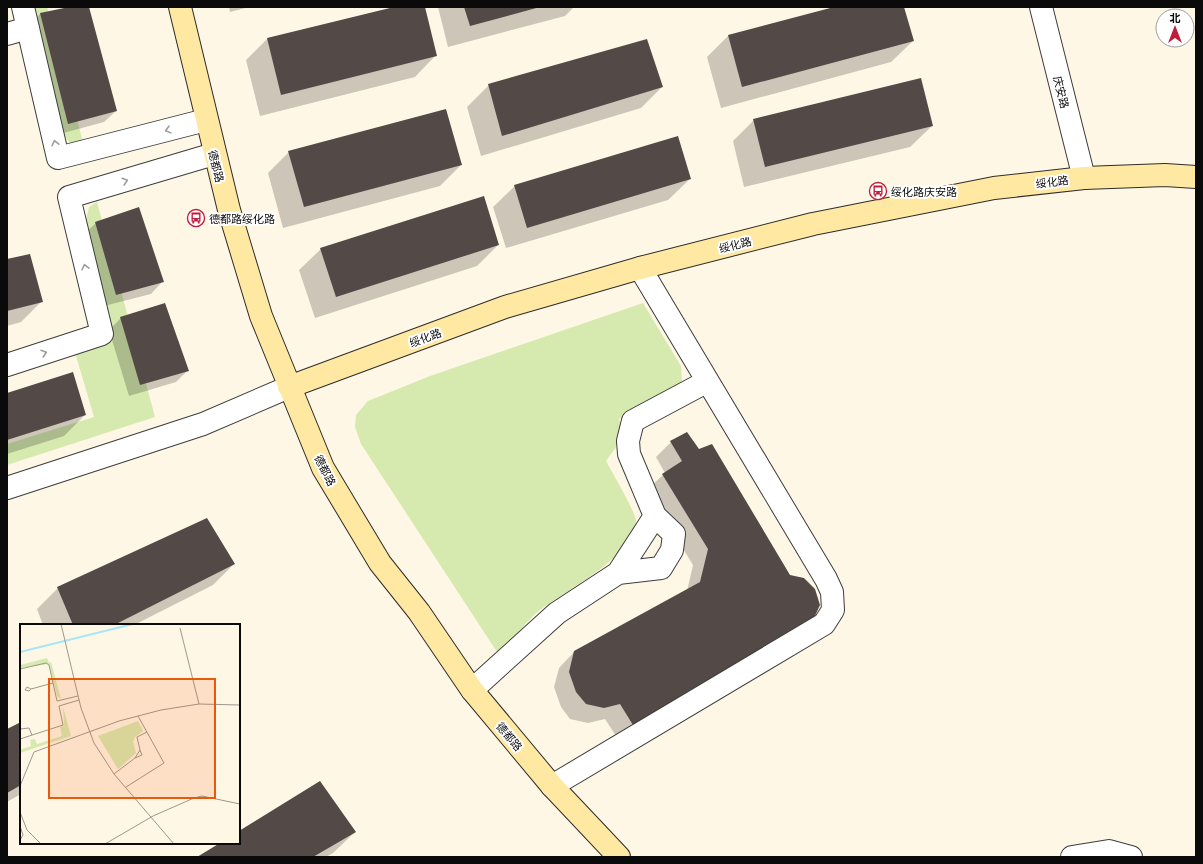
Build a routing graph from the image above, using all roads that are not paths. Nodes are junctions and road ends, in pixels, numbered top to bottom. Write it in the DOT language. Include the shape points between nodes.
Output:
graph roads {
  1 [pos="23,7"];
  2 [pos="180,7"];
  3 [pos="1041,7"];
  4 [pos="28,28"];
  5 [pos="7,34"];
  6 [pos="206,120"];
  7 [pos="214,154"];
  8 [pos="1196,177"];
  9 [pos="1084,178"];
  10 [pos="640,268"];
  11 [pos="7,365"];
  12 [pos="706,382"];
  13 [pos="289,387"];
  14 [pos="7,488"];
  15 [pos="656,516"];
  16 [pos="618,573"];
  17 [pos="472,690"];
  18 [pos="552,786"];
  19 [pos="619,857"];
  20 [pos="1072,857"];
  21 [pos="1131,857"];
  1 -- 4 [label="street"];
  2 -- 6 [label="street, 德都路"];
  3 -- 9 [label="street, 庆安路"];
  4 -- 5 [label="street"];
  6 -- 4 [label="street, one-way" via="58,158"];
  6 -- 7 [label="street, 德都路"];
  11 -- 7 [label="street, one-way" via="102,334 69,197"];
  7 -- 13 [label="street, 德都路" via="261,316"];
  8 -- 9 [label="street, 绥化路" via="1165,175"];
  9 -- 10 [label="street, 绥化路" via="994,188 813,224"];
  10 -- 12 [label="street"];
  10 -- 13 [label="street, 绥化路" via="505,307"];
  12 -- 15 [label="street" via="633,421 628,441 629,454"];
  12 -- 18 [label="street" via="826,578 832,592 833,610 824,624"];
  13 -- 14 [label="street" via="202,424"];
  13 -- 17 [label="street, 德都路" via="323,468 380,563 419,612"];
  15 -- 16 [label="street"];
  15 -- 16 [label="street" via="674,534 672,550 661,568"];
  16 -- 17 [label="street" via="557,612"];
  17 -- 18 [label="street, 德都路"];
  18 -- 19 [label="street, 德都路"];
  20 -- 21 [label="street" via="1109,851"];
}
